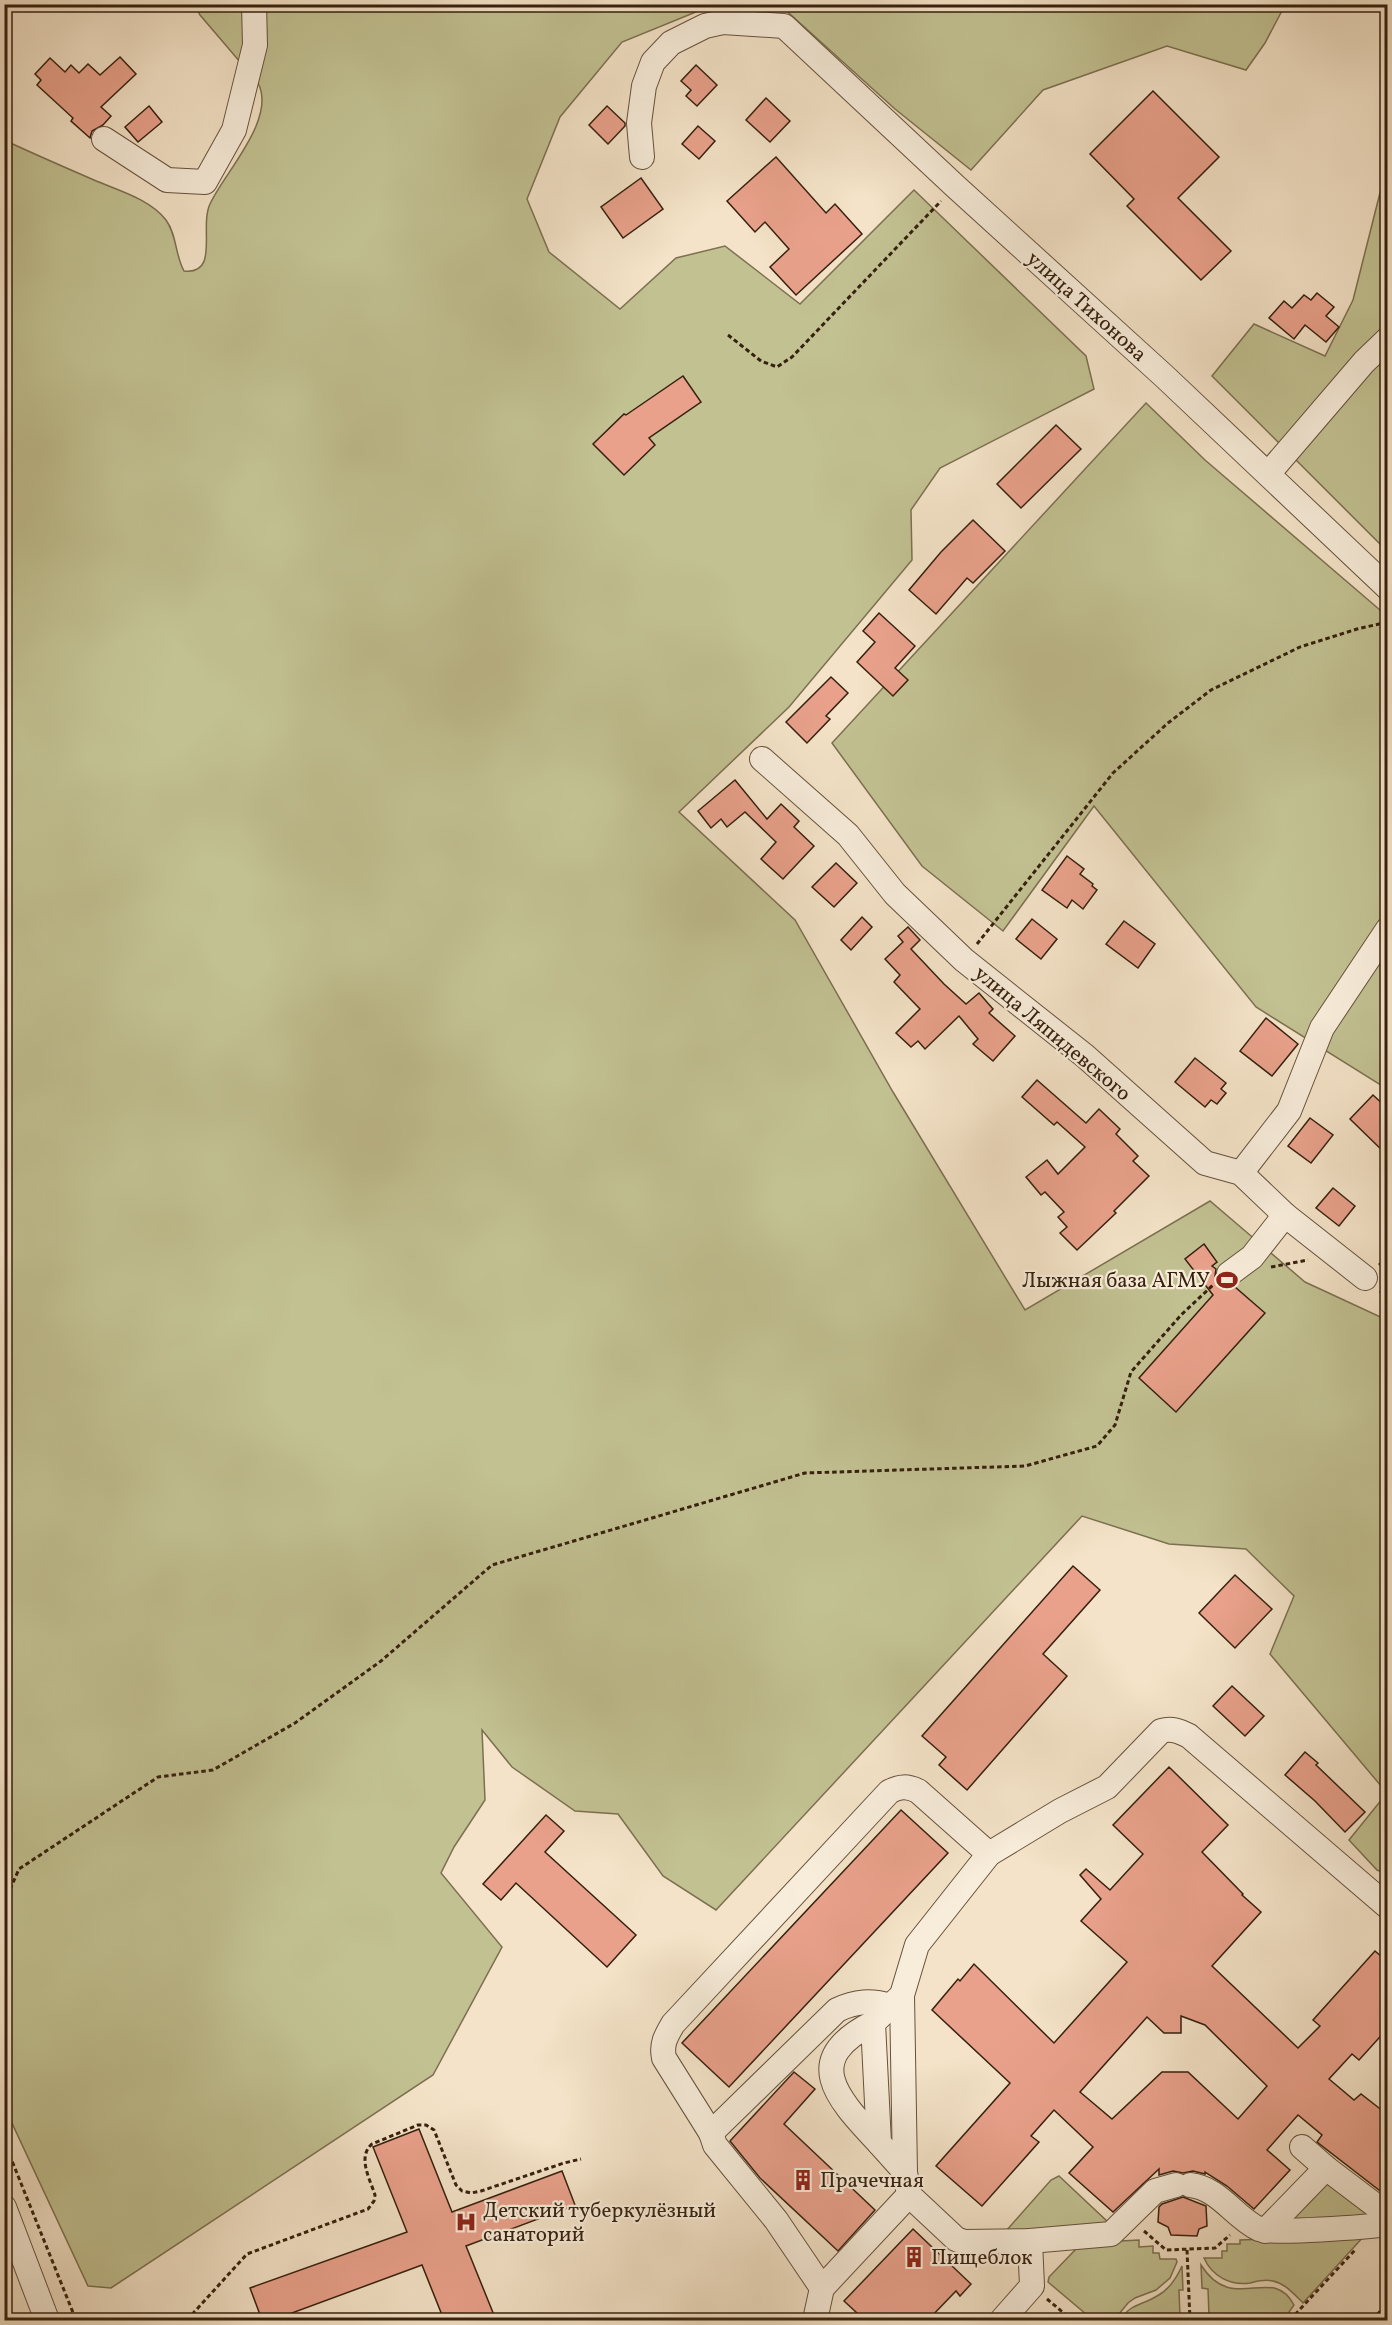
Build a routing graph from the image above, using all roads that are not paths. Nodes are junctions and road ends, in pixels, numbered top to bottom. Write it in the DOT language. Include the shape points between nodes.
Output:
graph roads {
  1 [pos="254,4"];
  2 [pos="104,139"];
  3 [pos="642,158"];
  4 [pos="1388,339"];
  5 [pos="1268,474"];
  6 [pos="1388,588"];
  7 [pos="762,759"];
  8 [pos="1388,929"];
  9 [pos="1241,1173"];
  10 [pos="1285,1215"];
  11 [pos="1229,1274"];
  12 [pos="1365,1278"];
  13 [pos="989,1854"];
  14 [pos="1388,1907"];
  15 [pos="897,2001"];
  16 [pos="873,2023"];
  17 [pos="711,2133"];
  18 [pos="879,2143"];
  19 [pos="1302,2147"];
  20 [pos="1326,2168"];
  21 [pos="907,2183"];
  22 [pos="4,2207"];
  23 [pos="1384,2222"];
  24 [pos="1256,2227"];
  25 [pos="1030,2241"];
  26 [pos="822,2288"];
  27 [pos="46,2320"];
  28 [pos="814,2320"];
  29 [pos="1002,2320"];
  1 -- 2 [label="street" via="255,45 234,130 205,182 167,180"];
  3 -- 5 [label="street, улица Тихонова" via="639,123 644,86 653,63 671,43 705,26 723,22 784,26"];
  4 -- 5 [label="street"];
  5 -- 6 [label="street, улица Тихонова"];
  7 -- 9 [label="street, улица Ляпидевского" via="848,835 895,894 964,960 1085,1056 1205,1162"];
  8 -- 9 [label="street" via="1322,1028 1289,1111"];
  9 -- 10 [label="street, улица Ляпидевского"];
  10 -- 11 [label="street" via="1252,1257"];
  10 -- 12 [label="street, улица Ляпидевского"];
  13 -- 14 [label="street" via="1107,1787 1161,1731 1177,1730 1189,1736"];
  13 -- 15 [label="street" via="917,1945"];
  13 -- 17 [label="street" via="918,1791 908,1786 889,1792 665,2037 664,2058"];
  15 -- 16 [label="street"];
  15 -- 17 [label="street" via="850,2003 837,2010"];
  15 -- 21 [label="street"];
  16 -- 18 [label="street"];
  16 -- 18 [label="street" via="856,2031 841,2046 832,2061 831,2077 837,2094"];
  17 -- 26 [label="street" via="715,2145 776,2220"];
  18 -- 21 [label="street"];
  19 -- 20 [label="street"];
  20 -- 23 [label="street"];
  20 -- 24 [label="street"];
  21 -- 25 [label="street" via="956,2239"];
  21 -- 26 [label="street"];
  22 -- 27 [label="street"];
  23 -- 24 [label="street"];
  24 -- 25 [label="street" via="1201,2186 1183,2185 1155,2191 1111,2234"];
  25 -- 29 [label="street" via="1032,2286"];
  26 -- 28 [label="street"];
}
